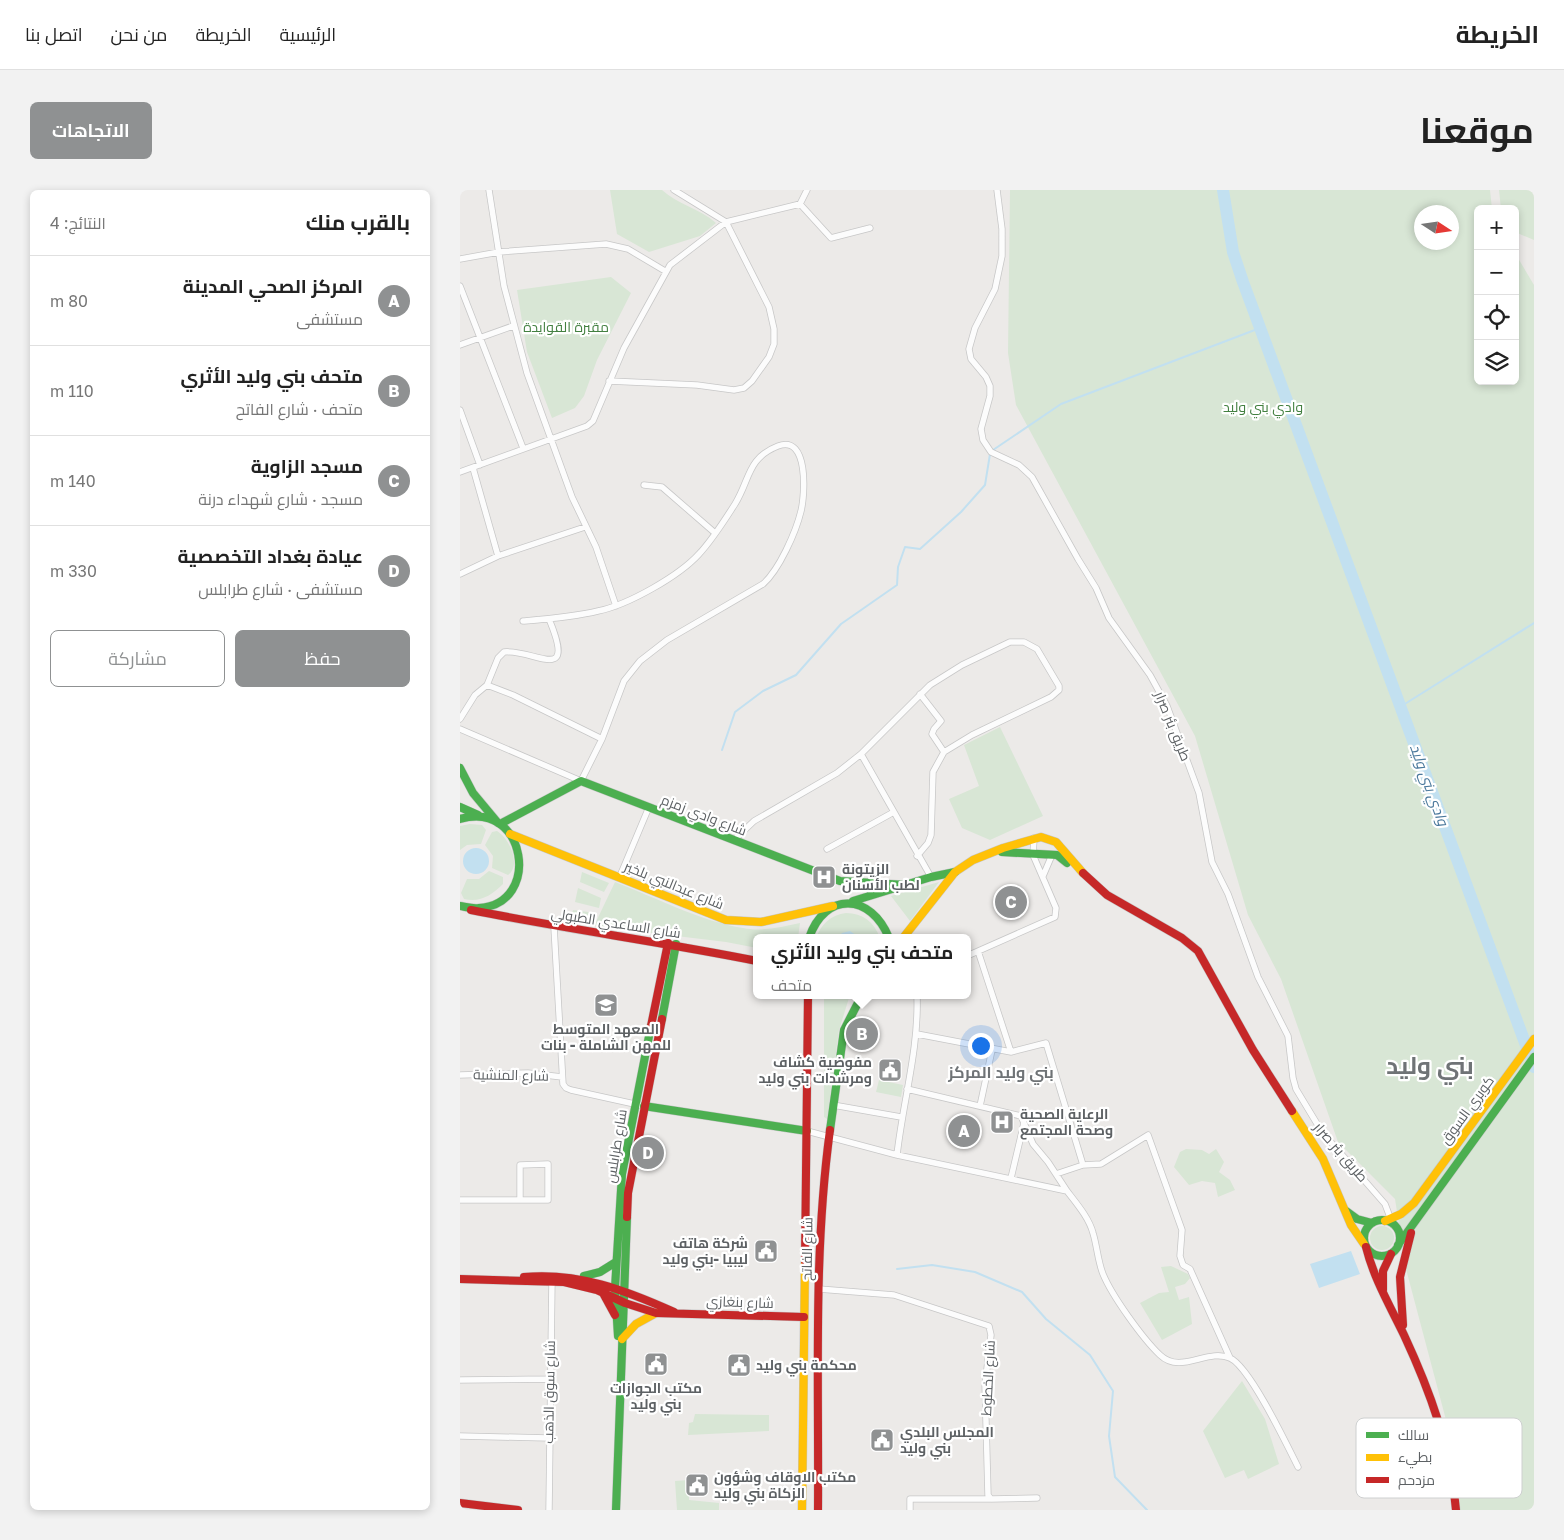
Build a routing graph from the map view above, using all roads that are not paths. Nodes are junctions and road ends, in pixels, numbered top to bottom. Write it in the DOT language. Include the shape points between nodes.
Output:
graph roads {
  1 [pos="490,190"];
  2 [pos="674,190"];
  3 [pos="807,190"];
  4 [pos="997,190"];
  5 [pos="800,204"];
  6 [pos="726,222"];
  7 [pos="870,228"];
  8 [pos="499,252"];
  9 [pos="460,259"];
  10 [pos="665,271"];
  11 [pos="460,286"];
  12 [pos="513,326"];
  13 [pos="479,338"];
  14 [pos="460,345"];
  15 [pos="609,381"];
  16 [pos="460,410"];
  17 [pos="551,438"];
  18 [pos="523,448"];
  19 [pos="480,465"];
  20 [pos="472,468"];
  21 [pos="460,472"];
  22 [pos="644,484"];
  23 [pos="585,527"];
  24 [pos="715,533"];
  25 [pos="498,556"];
  26 [pos="460,574"];
  27 [pos="616,606"];
  28 [pos="549,619"];
  29 [pos="523,621"];
  30 [pos="487,685"];
  31 [pos="920,694"];
  32 [pos="460,719"];
  33 [pos="460,730"];
  34 [pos="602,739"];
  35 [pos="944,752"];
  36 [pos="861,754"];
  37 [pos="460,768"];
  38 [pos="581,781"];
  39 [pos="460,807"];
  40 [pos="649,807"];
  41 [pos="892,813"];
  42 [pos="483,817"];
  43 [pos="460,819"];
  44 [pos="499,824"];
  45 [pos="510,834"];
  46 [pos="1034,838"];
  47 [pos="734,840"];
  48 [pos="1058,844"];
  49 [pos="827,849"];
  50 [pos="990,852"];
  51 [pos="1033,855"];
  52 [pos="1052,855"];
  53 [pos="918,856"];
  54 [pos="1075,866"];
  55 [pos="955,872"];
  56 [pos="620,876"];
  57 [pos="1043,876"];
  58 [pos="930,877"];
  59 [pos="906,885"];
  60 [pos="847,903"];
  61 [pos="460,906"];
  62 [pos="833,906"];
  63 [pos="471,910"];
  64 [pos="554,927"];
  65 [pos="810,934"];
  66 [pos="888,934"];
  67 [pos="906,934"];
  68 [pos="672,944"];
  69 [pos="978,951"];
  70 [pos="971,954"];
  71 [pos="753,959"];
  72 [pos="808,999"];
  73 [pos="860,999"];
  74 [pos="917,999"];
  75 [pos="917,1034"];
  76 [pos="1534,1040"];
  77 [pos="992,1050"];
  78 [pos="1011,1052"];
  79 [pos="1534,1057"];
  80 [pos="460,1075"];
  81 [pos="562,1077"];
  82 [pos="907,1089"];
  83 [pos="635,1105"];
  84 [pos="833,1105"];
  85 [pos="644,1106"];
  86 [pos="980,1106"];
  87 [pos="901,1117"];
  88 [pos="1024,1123"];
  89 [pos="807,1131"];
  90 [pos="829,1138"];
  91 [pos="897,1155"];
  92 [pos="1083,1165"];
  93 [pos="1056,1174"];
  94 [pos="1011,1178"];
  95 [pos="1067,1192"];
  96 [pos="460,1200"];
  97 [pos="520,1200"];
  98 [pos="805,1209"];
  99 [pos="821,1211"];
  100 [pos="1345,1211"];
  101 [pos="1418,1217"];
  102 [pos="1390,1221"];
  103 [pos="1372,1223"];
  104 [pos="1365,1245"];
  105 [pos="1398,1245"];
  106 [pos="1391,1254"];
  107 [pos="616,1262"];
  108 [pos="581,1277"];
  109 [pos="625,1277"];
  110 [pos="552,1278"];
  111 [pos="460,1279"];
  112 [pos="615,1288"];
  113 [pos="819,1289"];
  114 [pos="625,1292"];
  115 [pos="603,1293"];
  116 [pos="1384,1293"];
  117 [pos="638,1297"];
  118 [pos="616,1299"];
  119 [pos="624,1303"];
  120 [pos="674,1312"];
  121 [pos="656,1313"];
  122 [pos="804,1317"];
  123 [pos="617,1319"];
  124 [pos="1405,1338"];
  125 [pos="622,1339"];
  126 [pos="620,1356"];
  127 [pos="1230,1358"];
  128 [pos="550,1379"];
  129 [pos="460,1380"];
  130 [pos="1436,1418"];
  131 [pos="460,1436"];
  132 [pos="548,1438"];
  133 [pos="1298,1467"];
  134 [pos="1036,1498"];
  135 [pos="991,1499"];
  136 [pos="460,1503"];
  137 [pos="518,1510"];
  138 [pos="548,1510"];
  139 [pos="616,1510"];
  140 [pos="802,1510"];
  141 [pos="818,1510"];
  142 [pos="910,1510"];
  1 -- 8 [label="street"];
  2 -- 6 [label="street"];
  3 -- 5 [label="street"];
  4 -- 102 [label="street, طريق بئر صرار" via="1002,256 994,289 970,339 969,349 971,358 990,386 981,429 983,440 991,452 1020,464 1032,477 1096,588 1109,618 1150,675 1167,706 1199,793 1212,862 1228,894 1258,977 1288,1036 1296,1089 1322,1132 1380,1196"];
  5 -- 6 [label="street"];
  5 -- 7 [label="street" via="831,238"];
  6 -- 10 [label="street" via="689,248"];
  6 -- 15 [label="street" via="761,287 772,318 774,344 752,381 744,388 734,390"];
  8 -- 9 [label="street"];
  8 -- 10 [label="street" via="606,244 628,249"];
  8 -- 12 [label="street"];
  10 -- 15 [label="street"];
  11 -- 13 [label="street"];
  12 -- 13 [label="street"];
  12 -- 17 [label="street"];
  13 -- 14 [label="street"];
  13 -- 18 [label="street"];
  15 -- 17 [label="street" via="593,421"];
  16 -- 19 [label="street"];
  17 -- 18 [label="street"];
  17 -- 23 [label="street"];
  18 -- 19 [label="street"];
  19 -- 20 [label="street"];
  20 -- 21 [label="street"];
  20 -- 25 [label="street"];
  22 -- 24 [label="street" via="662,487"];
  23 -- 25 [label="street"];
  23 -- 27 [label="street" via="596,547"];
  24 -- 27 [label="street" via="686,565"];
  24 -- 34 [label="street" via="736,502 750,468 759,457 780,445 797,449 804,484 801,512 769,579 667,640 640,661 624,681"];
  25 -- 26 [label="street"];
  27 -- 28 [label="street"];
  28 -- 29 [label="street"];
  28 -- 30 [label="street" via="558,642 554,659 546,661 504,652 498,658"];
  30 -- 32 [label="street"];
  30 -- 34 [label="street"];
  31 -- 35 [label="street" via="941,721 932,734"];
  31 -- 35 [label="street" via="943,675 1010,642 1030,644 1037,649 1059,686 1051,697"];
  31 -- 36 [label="street"];
  33 -- 38 [label="street"];
  34 -- 38 [label="street"];
  35 -- 53 [label="street" via="933,772 931,836"];
  36 -- 41 [label="street"];
  36 -- 47 [label="street" via="836,773 754,821"];
  37 -- 44 [label="main road" via="473,793"];
  38 -- 40 [label="main road, شارع وادي زمزم"];
  38 -- 44 [label="main road"];
  39 -- 42 [label="main road"];
  40 -- 47 [label="main road, شارع وادي زمزم"];
  40 -- 56 [label="street"];
  41 -- 49 [label="street"];
  41 -- 53 [label="street"];
  42 -- 43 [label="main road"];
  42 -- 44 [label="main road"];
  44 -- 45 [label="main road"];
  45 -- 56 [label="main road, شارع عبدالنبي بلخير"];
  45 -- 63 [label="main road" via="520,853 517,881 499,903"];
  46 -- 48 [label="main road" via="1045,838"];
  46 -- 50 [label="main road"];
  46 -- 51 [label="street"];
  47 -- 59 [label="main road, شارع وادي زمزم" via="840,881 858,884 893,881"];
  48 -- 52 [label="street"];
  48 -- 54 [label="main road"];
  50 -- 51 [label="main road"];
  50 -- 55 [label="main road"];
  51 -- 52 [label="main road"];
  51 -- 57 [label="street"];
  52 -- 54 [label="main road"];
  52 -- 57 [label="street"];
  53 -- 58 [label="street"];
  54 -- 100 [label="main road" via="1108,895 1182,938 1198,952 1253,1050 1323,1159"];
  55 -- 58 [label="main road, شارع عبدالنبي بلخير"];
  55 -- 67 [label="main road"];
  56 -- 62 [label="main road, شارع عبدالنبي بلخير" via="737,922 761,922"];
  57 -- 69 [label="street" via="1056,908 1055,917"];
  58 -- 59 [label="main road, شارع عبدالنبي بلخير"];
  59 -- 60 [label="main road, شارع عبدالنبي بلخير"];
  60 -- 62 [label="main road, شارع عبدالنبي بلخير"];
  60 -- 66 [label="main road" via="874,911 885,924"];
  61 -- 63 [label="main road, شارع الساعدي الطبولي"];
  62 -- 65 [label="main road" via="820,915"];
  63 -- 64 [label="main road, شارع الساعدي الطبولي"];
  64 -- 68 [label="main road, شارع الساعدي الطبولي"];
  64 -- 81 [label="street"];
  68 -- 71 [label="main road, شارع الساعدي الطبولي"];
  68 -- 83 [label="main road, شارع طرابلس"];
  68 -- 85 [label="main road, شارع طرابلس"];
  69 -- 70 [label="street"];
  69 -- 78 [label="street"];
  72 -- 89 [label="main road, شارع الفاتح"];
  73 -- 84 [label="main road, شارع الفاتح" via="844,1030"];
  74 -- 75 [label="street"];
  75 -- 77 [label="street"];
  75 -- 82 [label="street"];
  76 -- 102 [label="main road, كوبري السوق" via="1420,1196"];
  77 -- 78 [label="street"];
  77 -- 86 [label="street"];
  78 -- 92 [label="street" via="1046,1043"];
  79 -- 101 [label="main road, كوبري السوق"];
  80 -- 81 [label="street, شارع المنشية" via="528,1073"];
  81 -- 83 [label="street" via="570,1090"];
  82 -- 86 [label="street"];
  82 -- 87 [label="street"];
  83 -- 85 [label="street"];
  83 -- 107 [label="main road, شارع طرابلس" via="622,1174"];
  84 -- 87 [label="street"];
  84 -- 90 [label="main road, شارع الفاتح"];
  85 -- 89 [label="main road"];
  85 -- 109 [label="main road, شارع طرابلس" via="628,1193"];
  86 -- 88 [label="street" via="1021,1116"];
  87 -- 91 [label="street"];
  88 -- 93 [label="street" via="1033,1144"];
  88 -- 94 [label="street"];
  89 -- 90 [label="street"];
  89 -- 98 [label="main road, شارع الفاتح"];
  90 -- 91 [label="street"];
  90 -- 99 [label="main road, شارع الفاتح"];
  91 -- 94 [label="street"];
  92 -- 93 [label="street"];
  92 -- 127 [label="street" via="1101,1164 1148,1135 1182,1230 1180,1256 1183,1265 1190,1269"];
  93 -- 95 [label="street"];
  94 -- 95 [label="street" via="1020,1183"];
  95 -- 127 [label="street" via="1093,1231 1103,1274 1132,1320 1161,1356 1170,1362 1182,1363 1215,1356"];
  96 -- 97 [label="street"];
  97 -- 97 [label="street" via="548,1200 548,1164 520,1165"];
  98 -- 99 [label="main road"];
  98 -- 122 [label="main road, شارع الفاتح"];
  99 -- 113 [label="main road, شارع الفاتح"];
  100 -- 103 [label="main road"];
  100 -- 104 [label="main road"];
  101 -- 105 [label="main road"];
  101 -- 124 [label="main road" via="1400,1277 1400,1309"];
  102 -- 103 [label="main road"];
  102 -- 105 [label="main road" via="1399,1234"];
  103 -- 104 [label="main road" via="1365,1232"];
  104 -- 106 [label="main road" via="1374,1255"];
  104 -- 116 [label="main road" via="1374,1276"];
  105 -- 106 [label="main road"];
  106 -- 116 [label="main road" via="1383,1271"];
  107 -- 108 [label="main road" via="600,1272"];
  107 -- 112 [label="main road, شارع طرابلس"];
  108 -- 110 [label="main road"];
  108 -- 112 [label="main road"];
  109 -- 114 [label="main road, شارع طرابلس"];
  109 -- 117 [label="main road"];
  110 -- 111 [label="main road"];
  110 -- 115 [label="main road"];
  110 -- 128 [label="street, شارع سوق الذهب"];
  112 -- 114 [label="main road"];
  112 -- 118 [label="main road, شارع طرابلس"];
  113 -- 135 [label="street, شارع الخطوط" via="894,1295 988,1326 991,1335 985,1385 988,1490"];
  113 -- 141 [label="main road, شارع الفاتح"];
  114 -- 117 [label="main road"];
  114 -- 119 [label="main road, شارع طرابلس"];
  115 -- 118 [label="main road"];
  115 -- 123 [label="main road"];
  116 -- 124 [label="main road"];
  117 -- 120 [label="main road"];
  118 -- 119 [label="main road"];
  118 -- 123 [label="main road, شارع طرابلس"];
  119 -- 121 [label="main road"];
  119 -- 125 [label="main road, شارع طرابلس"];
  120 -- 121 [label="main road, شارع بنغازي"];
  120 -- 122 [label="main road, شارع بنغازي"];
  121 -- 125 [label="main road" via="636,1324"];
  122 -- 140 [label="main road, شارع الفاتح"];
  123 -- 126 [label="main road, شارع طرابلس"];
  124 -- 130 [label="main road"];
  125 -- 126 [label="main road, شارع طرابلس"];
  126 -- 139 [label="main road, شارع طرابلس"];
  127 -- 133 [label="street" via="1244,1371"];
  128 -- 129 [label="street"];
  128 -- 132 [label="street, شارع سوق الذهب"];
  131 -- 132 [label="street"];
  132 -- 138 [label="street, شارع سوق الذهب"];
  134 -- 135 [label="street"];
  135 -- 142 [label="street" via="910,1499"];
  136 -- 137 [label="main road"];
}
